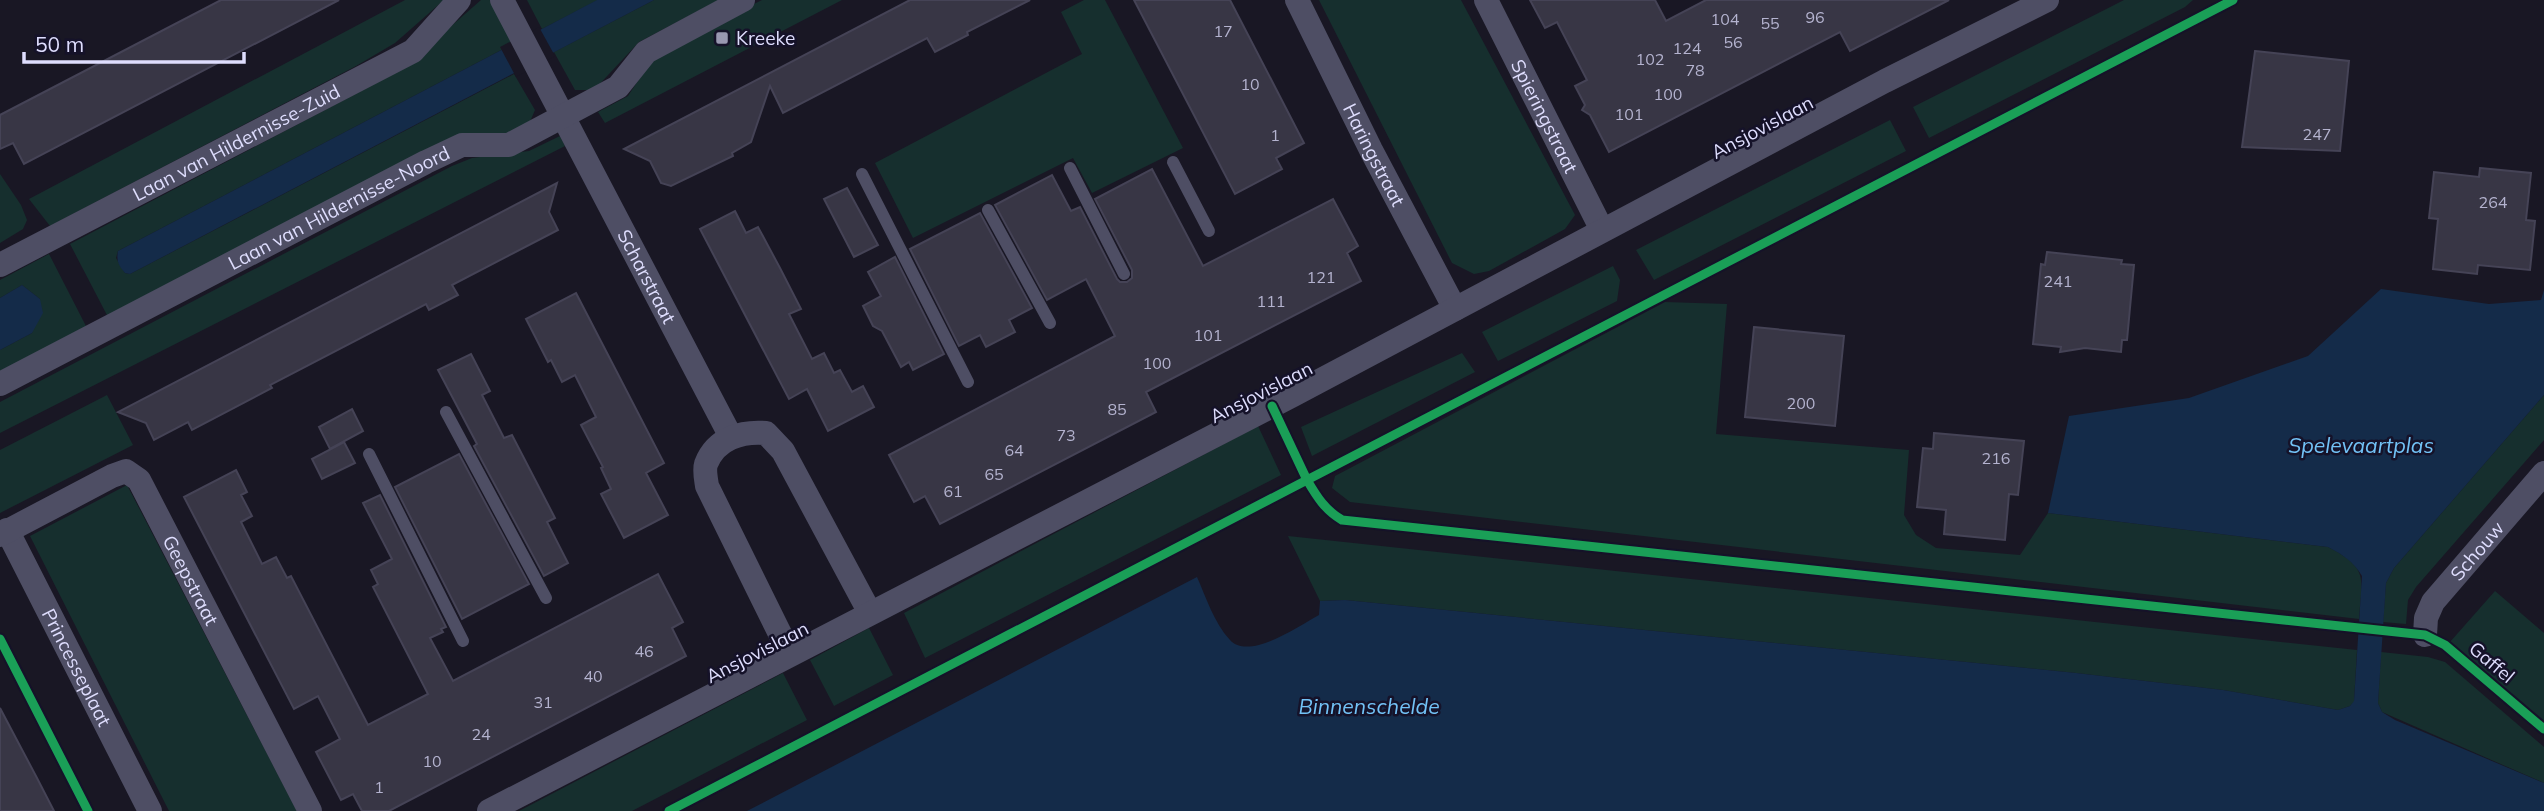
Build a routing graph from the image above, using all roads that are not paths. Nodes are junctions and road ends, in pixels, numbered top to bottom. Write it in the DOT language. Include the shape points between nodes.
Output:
graph roads {
  1 [pos="459,0"];
  2 [pos="502,0"];
  3 [pos="743,0"];
  4 [pos="1297,0"];
  5 [pos="1486,0"];
  6 [pos="2047,0"];
  7 [pos="562,117"];
  8 [pos="1173,162"];
  9 [pos="1070,168"];
  10 [pos="862,174"];
  11 [pos="988,210"];
  12 [pos="1602,230"];
  13 [pos="1209,231"];
  14 [pos="0,265"];
  15 [pos="1124,274"];
  16 [pos="1455,309"];
  17 [pos="1050,323"];
  18 [pos="968,382"];
  19 [pos="0,384"];
  20 [pos="446,412"];
  21 [pos="730,437"];
  22 [pos="369,454"];
  23 [pos="2544,473"];
  24 [pos="4,532"];
  25 [pos="546,598"];
  26 [pos="870,614"];
  27 [pos="2425,635"];
  28 [pos="463,641"];
  29 [pos="790,654"];
  30 [pos="150,811"];
  31 [pos="310,811"];
  32 [pos="489,811"];
  1 -- 14 [label="street, Laan van Hildernisse-Zuid" via="413,51"];
  2 -- 7 [label="street"];
  3 -- 7 [label="street, Laan van Hildernisse-Noord" via="646,52 618,87"];
  4 -- 16 [label="street, Haringstraat"];
  5 -- 12 [label="street, Spieringstraat"];
  6 -- 12 [label="street, Ansjovislaan"];
  7 -- 19 [label="street, Laan van Hildernisse-Noord" via="509,145 462,145 426,162"];
  7 -- 21 [label="street, Scharstraat"];
  8 -- 13 [label="lane"];
  9 -- 15 [label="lane"];
  10 -- 18 [label="lane"];
  11 -- 17 [label="lane"];
  12 -- 16 [label="street, Ansjovislaan"];
  16 -- 26 [label="street, Ansjovislaan"];
  20 -- 25 [label="lane"];
  21 -- 26 [label="street" via="766,433 783,450"];
  21 -- 29 [label="street" via="705,466 707,486"];
  22 -- 28 [label="lane"];
  23 -- 27 [label="street, Schouw" via="2433,602"];
  24 -- 30 [label="street, Princesseplaat"];
  24 -- 31 [label="street, Geepstraat" via="112,476 126,471 139,480"];
  26 -- 29 [label="street, Ansjovislaan"];
  29 -- 32 [label="street, Ansjovislaan"];
}
